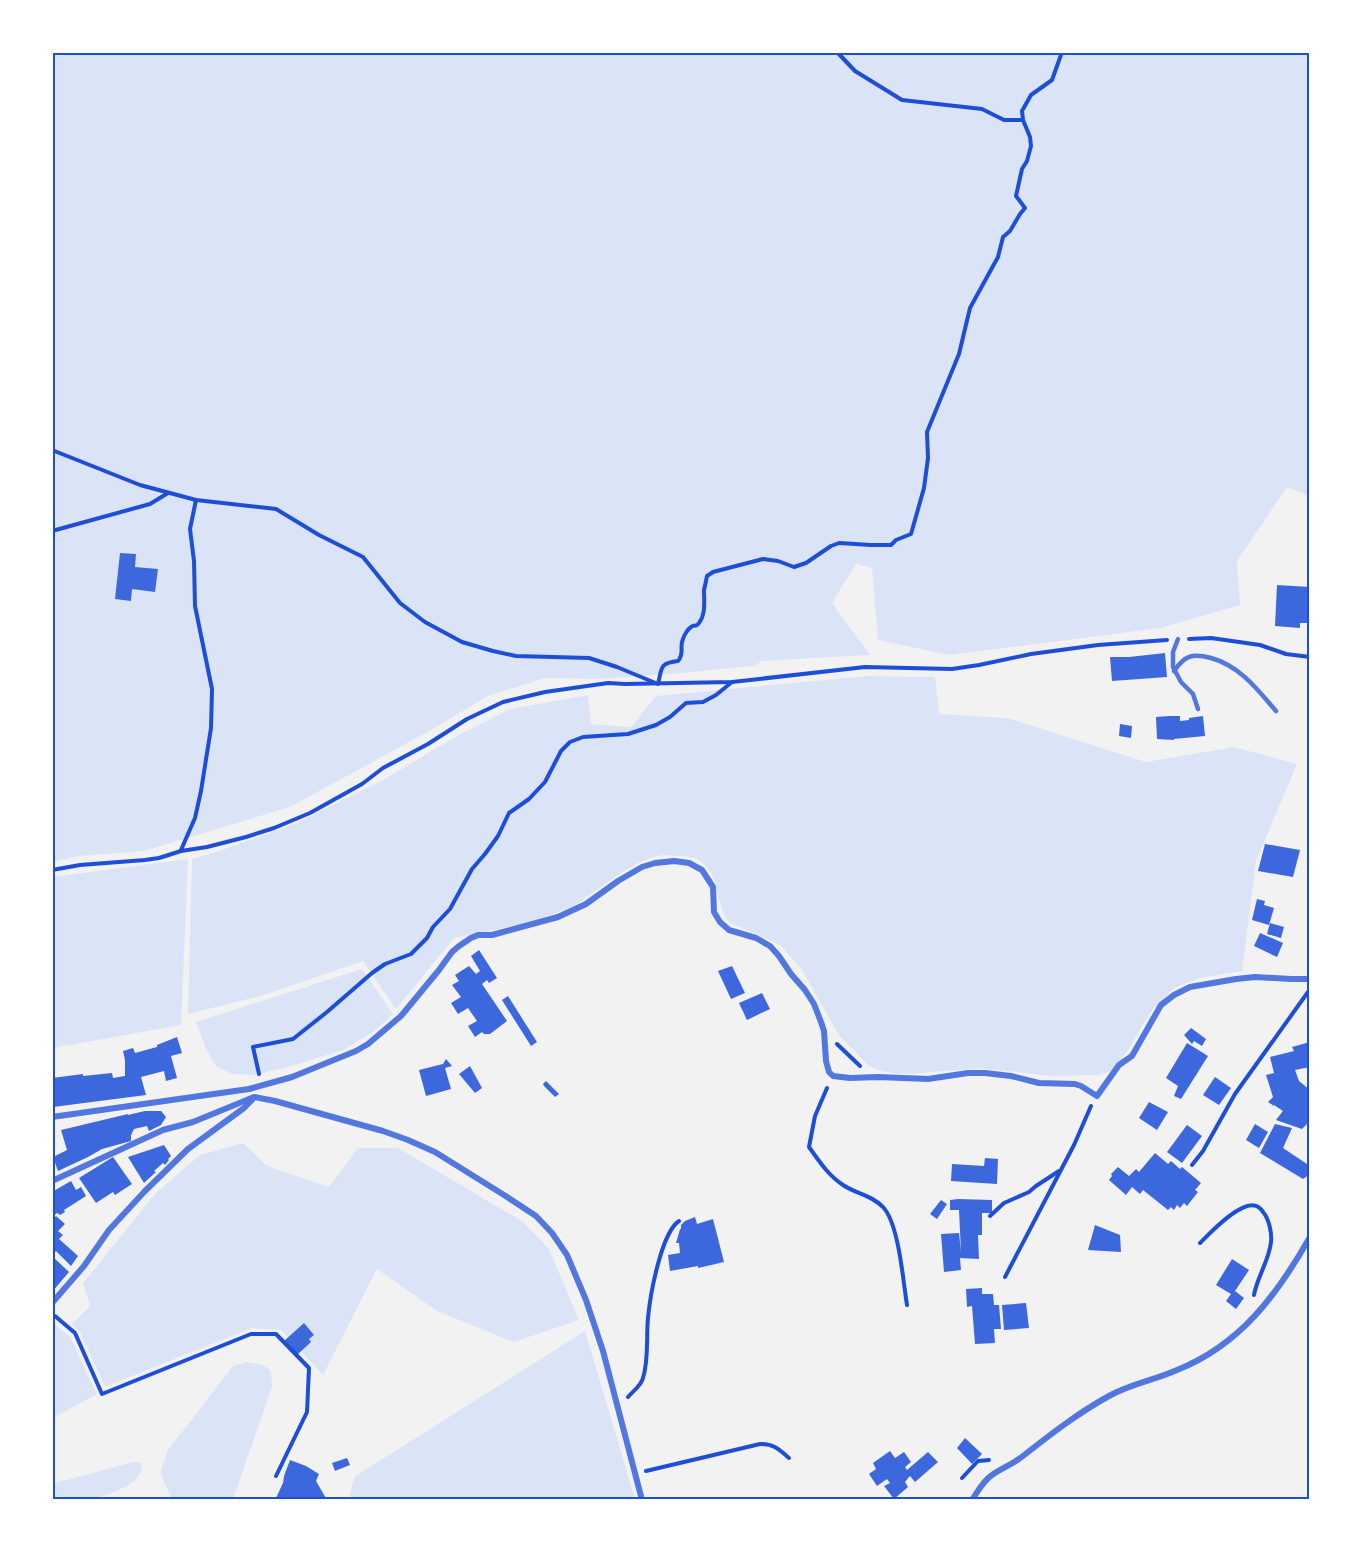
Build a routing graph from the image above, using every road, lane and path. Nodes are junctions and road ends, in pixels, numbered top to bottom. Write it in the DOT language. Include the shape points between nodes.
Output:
graph roads {
  1 [pos="837,52"];
  2 [pos="1062,52"];
  3 [pos="1023,120"];
  4 [pos="52,450"];
  5 [pos="169,493"];
  6 [pos="196,500"];
  7 [pos="52,531"];
  8 [pos="1178,639"];
  9 [pos="1310,657"];
  10 [pos="1174,671"];
  11 [pos="732,682"];
  12 [pos="658,684"];
  13 [pos="1198,709"];
  14 [pos="1276,711"];
  15 [pos="181,851"];
  16 [pos="52,870"];
  17 [pos="1310,979"];
  18 [pos="1310,990"];
  19 [pos="824,1031"];
  20 [pos="833,1076"];
  21 [pos="878,1077"];
  22 [pos="261,1086"];
  23 [pos="249,1089"];
  24 [pos="1097,1096"];
  25 [pos="254,1097"];
  26 [pos="52,1117"];
  27 [pos="1192,1166"];
  28 [pos="1060,1170"];
  29 [pos="52,1181"];
  30 [pos="990,1216"];
  31 [pos="679,1221"];
  32 [pos="1310,1237"];
  33 [pos="1200,1243"];
  34 [pos="1005,1277"];
  35 [pos="52,1303"];
  36 [pos="907,1305"];
  37 [pos="52,1313"];
  38 [pos="1253,1318"];
  39 [pos="619,1407"];
  40 [pos="789,1458"];
  41 [pos="634,1474"];
  42 [pos="276,1476"];
  43 [pos="642,1500"];
  44 [pos="972,1500"];
  1 -- 3 [label="path" via="855,71 902,100 982,109 1004,120"];
  2 -- 3 [label="path" via="1052,80 1024,105"];
  3 -- 12 [label="path" via="1031,146 1017,196 1025,208 1003,237 998,257 970,308 959,354 927,432 924,488 911,534 891,545 839,543 794,567 763,559 713,572 707,576 700,622 683,637 682,657 662,666"];
  4 -- 5 [label="path"];
  5 -- 6 [label="path"];
  5 -- 7 [label="path" via="150,504"];
  6 -- 12 [label="path" via="276,509 363,557 400,603 462,642 516,656 590,658"];
  6 -- 15 [label="path" via="190,529 195,606 212,689 211,728 197,809"];
  8 -- 9 [label="path" via="1211,638"];
  8 -- 10 [label="lane" via="1173,652"];
  8 -- 11 [label="path" via="1098,645 952,669 865,667"];
  10 -- 13 [label="lane" via="1193,694"];
  10 -- 14 [label="lane" via="1189,657 1199,655 1216,660 1243,675"];
  11 -- 12 [label="path"];
  11 -- 22 [label="path" via="703,702 686,703 656,725 628,734 583,736 570,742 545,782 509,813 498,836 427,939 411,954 372,973 293,1039 253,1047"];
  12 -- 15 [label="path" via="608,683 503,702 467,719 310,813 246,837"];
  15 -- 16 [label="path" via="159,858"];
  17 -- 24 [label="street" via="1236,979 1190,987 1174,995 1161,1005 1132,1056 1119,1065"];
  18 -- 27 [label="path" via="1235,1094"];
  19 -- 20 [label="street" via="826,1061"];
  19 -- 21 [label="path" via="863,1069"];
  19 -- 22 [label="street" via="806,990 779,956 770,946 729,930 720,922 714,912 713,887 702,870 674,861 642,867 586,904 558,917 471,938 452,952 401,1016 368,1044"];
  20 -- 21 [label="street"];
  20 -- 36 [label="path" via="815,1116 809,1147 822,1166 844,1186 870,1196 885,1208 895,1230"];
  21 -- 24 [label="street" via="928,1079 985,1073 1039,1083 1075,1084"];
  22 -- 23 [label="street"];
  23 -- 25 [label="street"];
  23 -- 26 [label="street"];
  24 -- 28 [label="path"];
  25 -- 29 [label="street" via="163,1130"];
  25 -- 35 [label="street" via="188,1149 145,1191"];
  25 -- 39 [label="street" via="408,1140 435,1152 536,1216 571,1262"];
  28 -- 30 [label="path" via="1029,1192 1004,1203"];
  28 -- 34 [label="path"];
  31 -- 39 [label="path" via="660,1255 648,1316 643,1379"];
  32 -- 38 [label="street" via="1268,1303"];
  33 -- 38 [label="path" via="1244,1206 1257,1206 1265,1214 1271,1242 1255,1292"];
  37 -- 42 [label="path" via="75,1333 102,1394 251,1334 276,1334 309,1368 307,1412"];
  38 -- 44 [label="street" via="1204,1357 1110,1395 1070,1419 1013,1464 991,1476"];
  39 -- 41 [label="street"];
  40 -- 41 [label="path" via="777,1447 760,1444"];
  41 -- 43 [label="street"];
}
